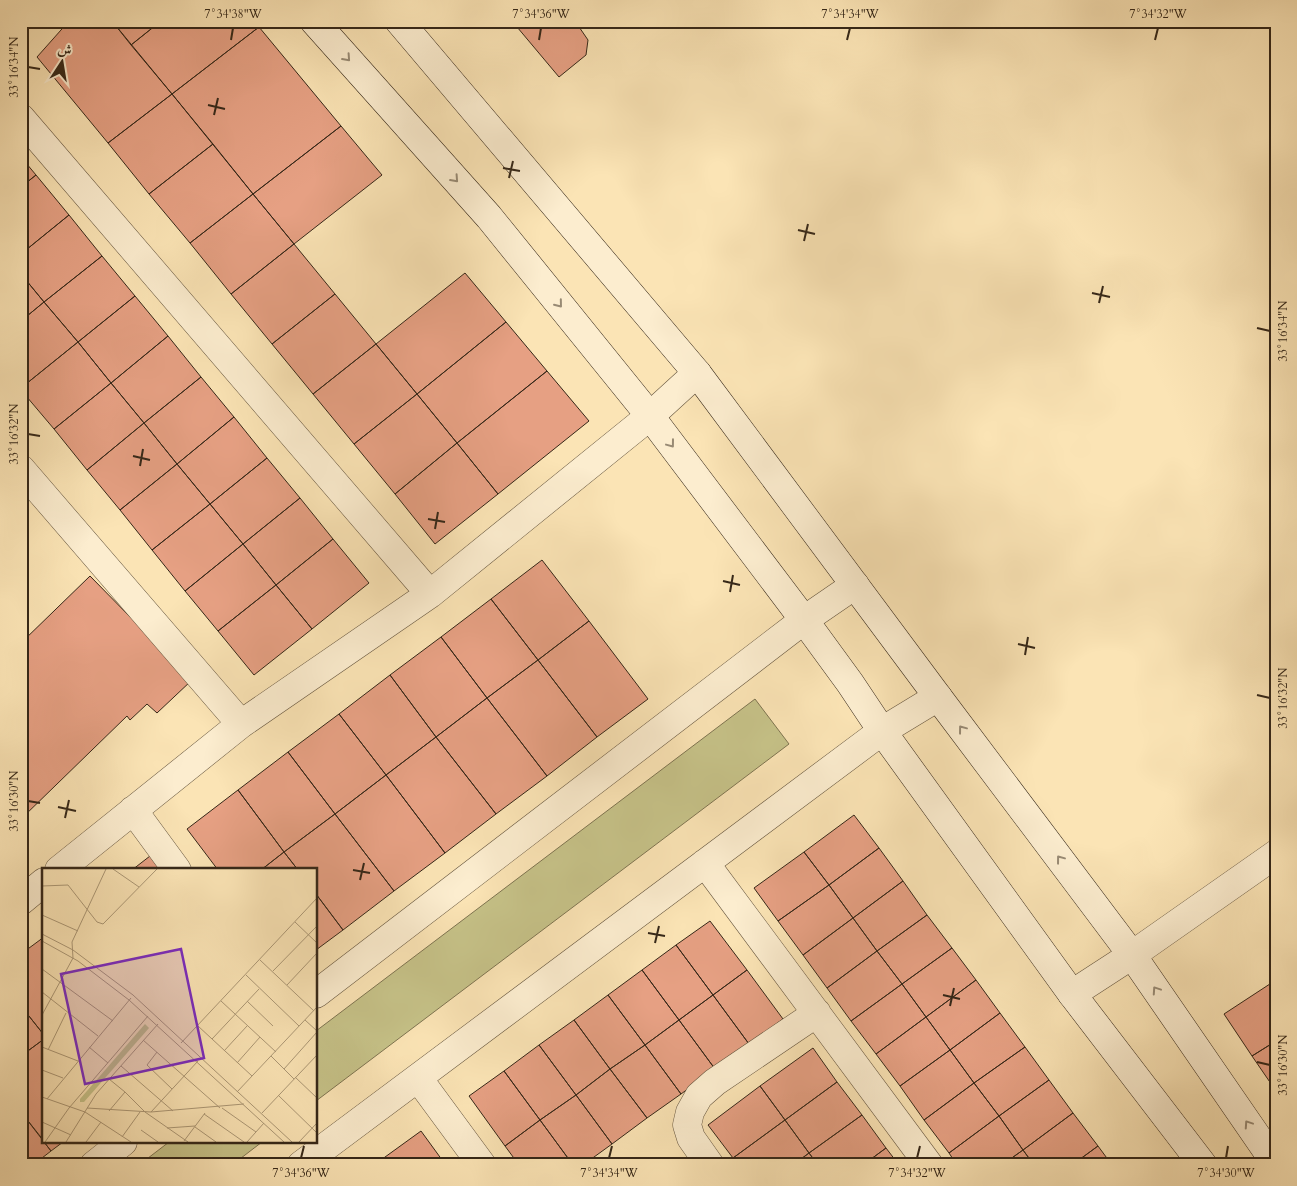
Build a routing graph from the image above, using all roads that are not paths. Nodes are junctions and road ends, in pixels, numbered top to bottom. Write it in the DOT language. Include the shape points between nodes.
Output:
graph roads {
  1 [pos="314,21"];
  2 [pos="399,21"];
  3 [pos="21,118"];
  4 [pos="697,373"];
  5 [pos="650,416"];
  6 [pos="21,469"];
  7 [pos="855,585"];
  8 [pos="430,594"];
  9 [pos="804,620"];
  10 [pos="938,697"];
  11 [pos="241,724"];
  12 [pos="882,731"];
  13 [pos="133,810"];
  14 [pos="1276,854"];
  15 [pos="705,863"];
  16 [pos="61,868"];
  17 [pos="176,868"];
  18 [pos="42,884"];
  19 [pos="21,901"];
  20 [pos="1132,955"];
  21 [pos="318,992"];
  22 [pos="1072,994"];
  23 [pos="816,1013"];
  24 [pos="418,1078"];
  25 [pos="120,1144"];
  26 [pos="1276,1164"];
  27 [pos="94,1165"];
  28 [pos="301,1165"];
  29 [pos="482,1165"];
  30 [pos="710,1165"];
  31 [pos="928,1165"];
  32 [pos="1203,1165"];
  1 -- 5 [label="street, one-way" via="489,217"];
  2 -- 4 [label="street"];
  3 -- 8 [label="street"];
  4 -- 5 [label="street"];
  4 -- 7 [label="street"];
  5 -- 8 [label="street"];
  5 -- 9 [label="street, one-way"];
  6 -- 11 [label="street"];
  7 -- 9 [label="street"];
  7 -- 10 [label="street"];
  8 -- 11 [label="street"];
  9 -- 12 [label="street"];
  9 -- 21 [label="street"];
  10 -- 12 [label="street"];
  20 -- 10 [label="street, one-way"];
  11 -- 13 [label="street"];
  12 -- 15 [label="street"];
  12 -- 22 [label="street"];
  13 -- 16 [label="street"];
  13 -- 17 [label="street"];
  14 -- 20 [label="street"];
  15 -- 23 [label="street"];
  15 -- 24 [label="street"];
  18 -- 19 [label="street"];
  20 -- 22 [label="street"];
  26 -- 20 [label="street, one-way"];
  22 -- 32 [label="street"];
  23 -- 30 [label="street" via="699,1096 687,1125 691,1138"];
  23 -- 31 [label="street"];
  24 -- 28 [label="street"];
  24 -- 29 [label="street"];
  25 -- 27 [label="street"];
}
